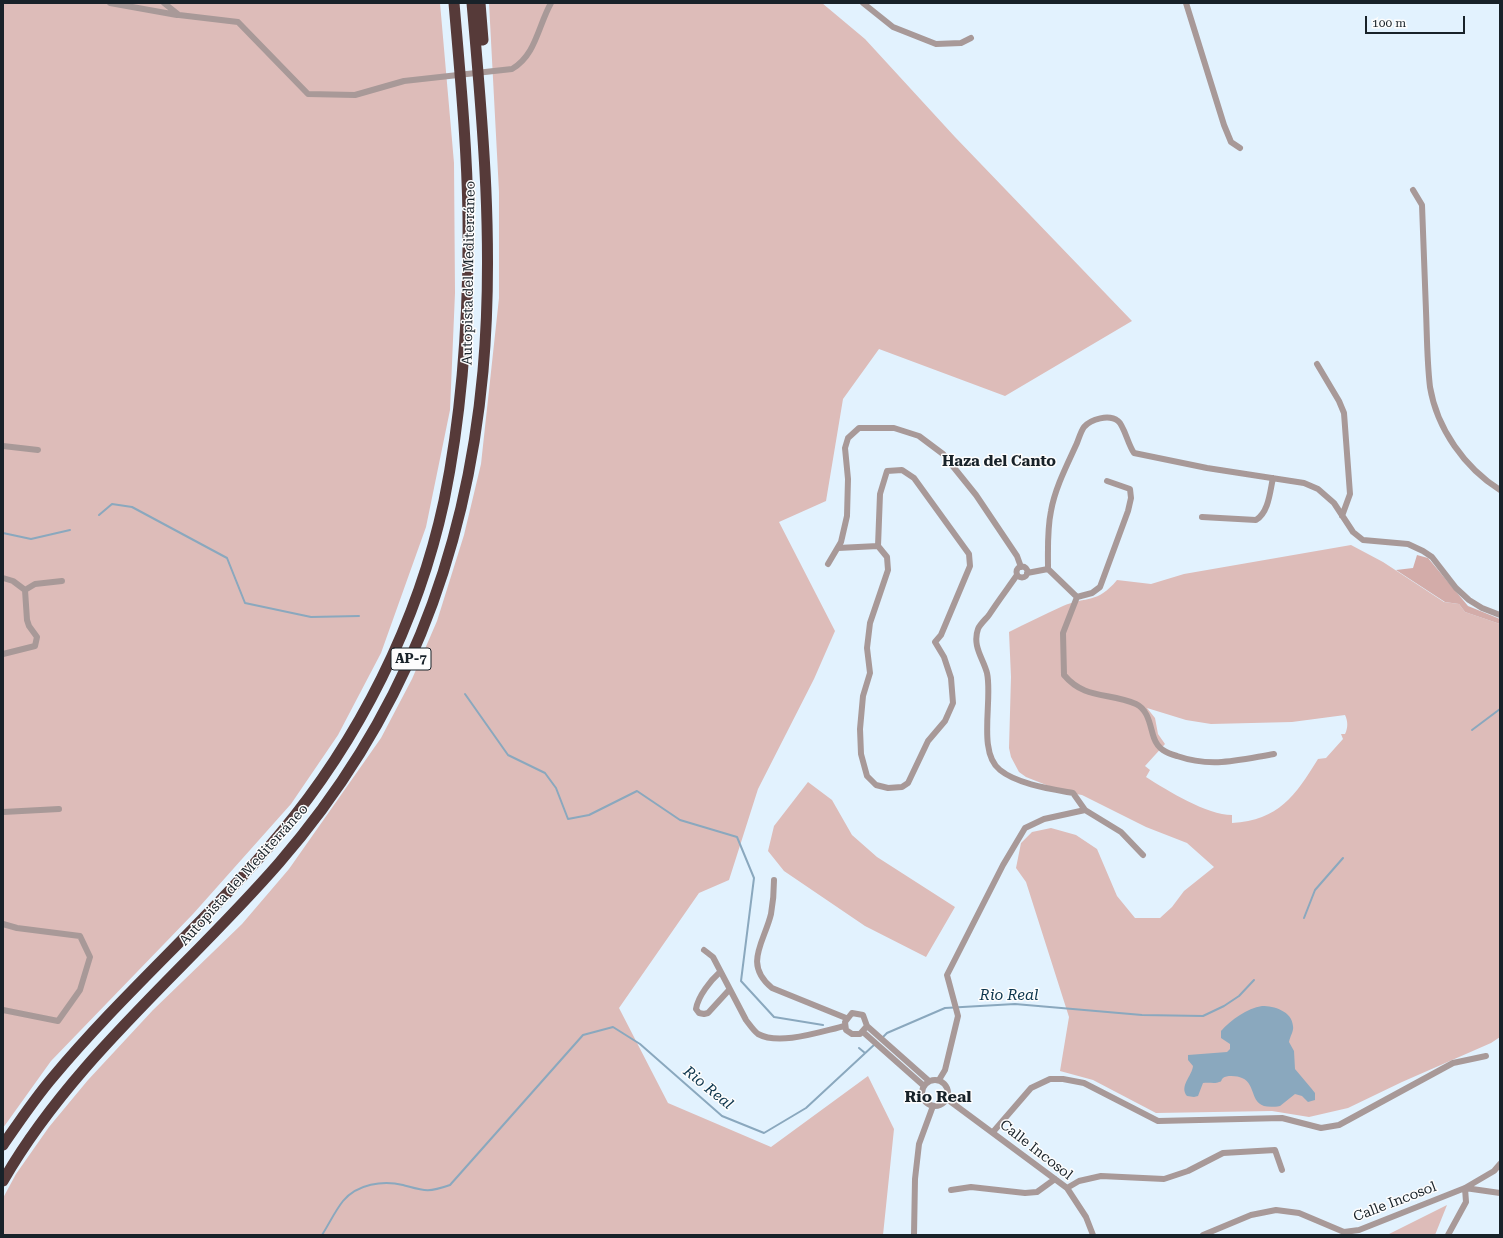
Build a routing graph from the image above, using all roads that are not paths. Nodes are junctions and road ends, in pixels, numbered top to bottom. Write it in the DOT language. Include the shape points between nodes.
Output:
graph roads {
  1 [pos="110,3"];
  2 [pos="164,3"];
  3 [pos="446,3"];
  4 [pos="454,3"];
  5 [pos="472,3"];
  6 [pos="480,3"];
  7 [pos="551,3"];
  8 [pos="863,3"];
  9 [pos="1186,3"];
  10 [pos="179,15"];
  11 [pos="972,38"];
  12 [pos="1240,148"];
  13 [pos="1413,190"];
  14 [pos="487,232"];
  15 [pos="468,273"];
  16 [pos="1317,364"];
  17 [pos="3,446"];
  18 [pos="38,450"];
  19 [pos="1273,478"];
  20 [pos="1107,481"];
  21 [pos="1500,490"];
  22 [pos="1342,516"];
  23 [pos="1202,518"];
  24 [pos="878,546"];
  25 [pos="838,548"];
  26 [pos="828,564"];
  27 [pos="1021,567"];
  28 [pos="1048,569"];
  29 [pos="1028,572"];
  30 [pos="1017,575"];
  31 [pos="3,578"];
  32 [pos="62,581"];
  33 [pos="25,590"];
  34 [pos="1077,597"];
  35 [pos="1500,615"];
  36 [pos="3,654"];
  37 [pos="1274,754"];
  38 [pos="59,809"];
  39 [pos="1085,810"];
  40 [pos="3,812"];
  41 [pos="1143,855"];
  42 [pos="774,880"];
  43 [pos="3,924"];
  44 [pos="704,950"];
  45 [pos="720,972"];
  46 [pos="730,990"];
  47 [pos="3,1010"];
  48 [pos="846,1018"];
  49 [pos="845,1026"];
  50 [pos="865,1029"];
  51 [pos="1486,1056"];
  52 [pos="939,1080"];
  53 [pos="929,1081"];
  54 [pos="924,1086"];
  55 [pos="947,1099"];
  56 [pos="932,1106"];
  57 [pos="993,1132"];
  58 [pos="3,1145"];
  59 [pos="1500,1164"];
  60 [pos="1282,1170"];
  61 [pos="1055,1179"];
  62 [pos="3,1181"];
  63 [pos="1067,1188"];
  64 [pos="1465,1188"];
  65 [pos="951,1190"];
  66 [pos="1500,1193"];
  67 [pos="914,1235"];
  68 [pos="1093,1235"];
  69 [pos="1203,1235"];
  70 [pos="1448,1235"];
  1 -- 10 [label="street"];
  2 -- 10 [label="street"];
  3 -- 15 [label="highway" via="456,110 462,225"];
  4 -- 15 [label="highway, Autopista del Mediterráneo / AP-7" via="465,153"];
  5 -- 14 [label="highway, Autopista del Mediterráneo / AP-7"];
  6 -- 14 [label="highway" via="491,202"];
  7 -- 10 [label="street" via="531,51 525,60 512,69 404,80 355,95 308,94 238,22"];
  8 -- 11 [label="street" via="893,27 936,44 962,43"];
  9 -- 12 [label="street" via="1224,125 1231,142"];
  13 -- 21 [label="street" via="1422,205 1428,361 1433,399 1441,422 1457,450 1473,470"];
  14 -- 62 [label="highway, Autopista del Mediterráneo / AP-7" via="483,370 474,441 460,513 437,594 387,708 356,760 300,838 231,916 82,1072 41,1123"];
  15 -- 58 [label="highway, Autopista del Mediterráneo / AP-7" via="460,403 444,502 408,618 372,697 335,760 280,834 78,1048 46,1085"];
  16 -- 22 [label="street" via="1344,413 1350,494"];
  17 -- 18 [label="street"];
  19 -- 22 [label="street" via="1304,483 1318,489 1334,503"];
  19 -- 23 [label="street" via="1266,507 1261,517 1256,520"];
  19 -- 28 [label="street" via="1134,453 1117,420 1092,420 1084,427 1051,509"];
  20 -- 34 [label="street" via="1130,489 1128,511 1100,586 1092,593"];
  22 -- 35 [label="street" via="1353,532 1363,540 1408,544 1432,557 1456,588 1469,600"];
  24 -- 24 [label="street" via="887,557 888,570 870,622 867,648 870,673 863,696 861,754 867,776 876,785 888,788 908,783 928,741 945,721 953,703 951,678 944,657 935,642 941,635 970,566 969,554 914,478 902,470 887,471 880,494"];
  24 -- 25 [label="street"];
  25 -- 26 [label="street"];
  25 -- 27 [label="street" via="847,516 848,479 845,448 848,438 858,428 894,428 919,436 943,454 980,501 1017,556"];
  27 -- 29 [label="street" via="1026,568"];
  27 -- 30 [label="street" via="1017,570"];
  28 -- 29 [label="street"];
  28 -- 34 [label="street"];
  29 -- 30 [label="street" via="1023,578"];
  30 -- 39 [label="street" via="978,629 978,654 987,673 987,732 990,755 1000,770 1031,785 1073,793"];
  31 -- 33 [label="street" via="13,581"];
  32 -- 33 [label="street" via="35,584"];
  33 -- 36 [label="street" via="27,620 36,635 36,643 30,648"];
  34 -- 37 [label="street" via="1063,633 1062,648 1064,675 1072,684 1091,694 1118,698 1138,705 1150,723 1158,746 1167,753 1197,763 1229,762"];
  38 -- 40 [label="street"];
  39 -- 41 [label="street" via="1121,832"];
  39 -- 52 [label="street" via="1044,819 1025,828 1003,865 947,975 958,1016 945,1070"];
  42 -- 48 [label="street" via="771,913 756,957 759,973 764,982 772,988"];
  43 -- 47 [label="street" via="80,936 90,957 80,990 58,1021"];
  44 -- 45 [label="street" via="713,957"];
  45 -- 46 [label="street"];
  45 -- 46 [label="street" via="697,1003 696,1009 699,1013 708,1013"];
  46 -- 49 [label="street" via="752,1029 770,1038 783,1039"];
  48 -- 49 [label="street"];
  48 -- 50 [label="street" via="852,1013 860,1013 865,1018"];
  49 -- 50 [label="street" via="852,1034"];
  50 -- 53 [label="street" via="875,1033"];
  50 -- 54 [label="street" via="872,1040"];
  51 -- 57 [label="street" via="1453,1063 1340,1125 1321,1128 1282,1118 1158,1120 1084,1083 1063,1079 1050,1080 1031,1088"];
  52 -- 53 [label="street"];
  52 -- 55 [label="street" via="946,1084 949,1091"];
  53 -- 54 [label="street"];
  54 -- 56 [label="street" via="922,1096"];
  55 -- 56 [label="street" via="944,1104"];
  55 -- 57 [label="street, Calle Incosol"];
  56 -- 67 [label="street" via="919,1144 915,1179"];
  57 -- 61 [label="street, Calle Incosol"];
  59 -- 64 [label="street, Calle Incosol" via="1494,1171"];
  60 -- 63 [label="street" via="1275,1150 1236,1151 1223,1153 1188,1171 1164,1179 1101,1176 1079,1181"];
  61 -- 63 [label="street, Calle Incosol"];
  61 -- 65 [label="street" via="1037,1192 971,1187"];
  63 -- 68 [label="street, Calle Incosol" via="1086,1217"];
  64 -- 66 [label="street"];
  64 -- 69 [label="street, Calle Incosol" via="1359,1230 1344,1232 1299,1213 1276,1210 1251,1215"];
  64 -- 70 [label="street" via="1466,1202"];
}
